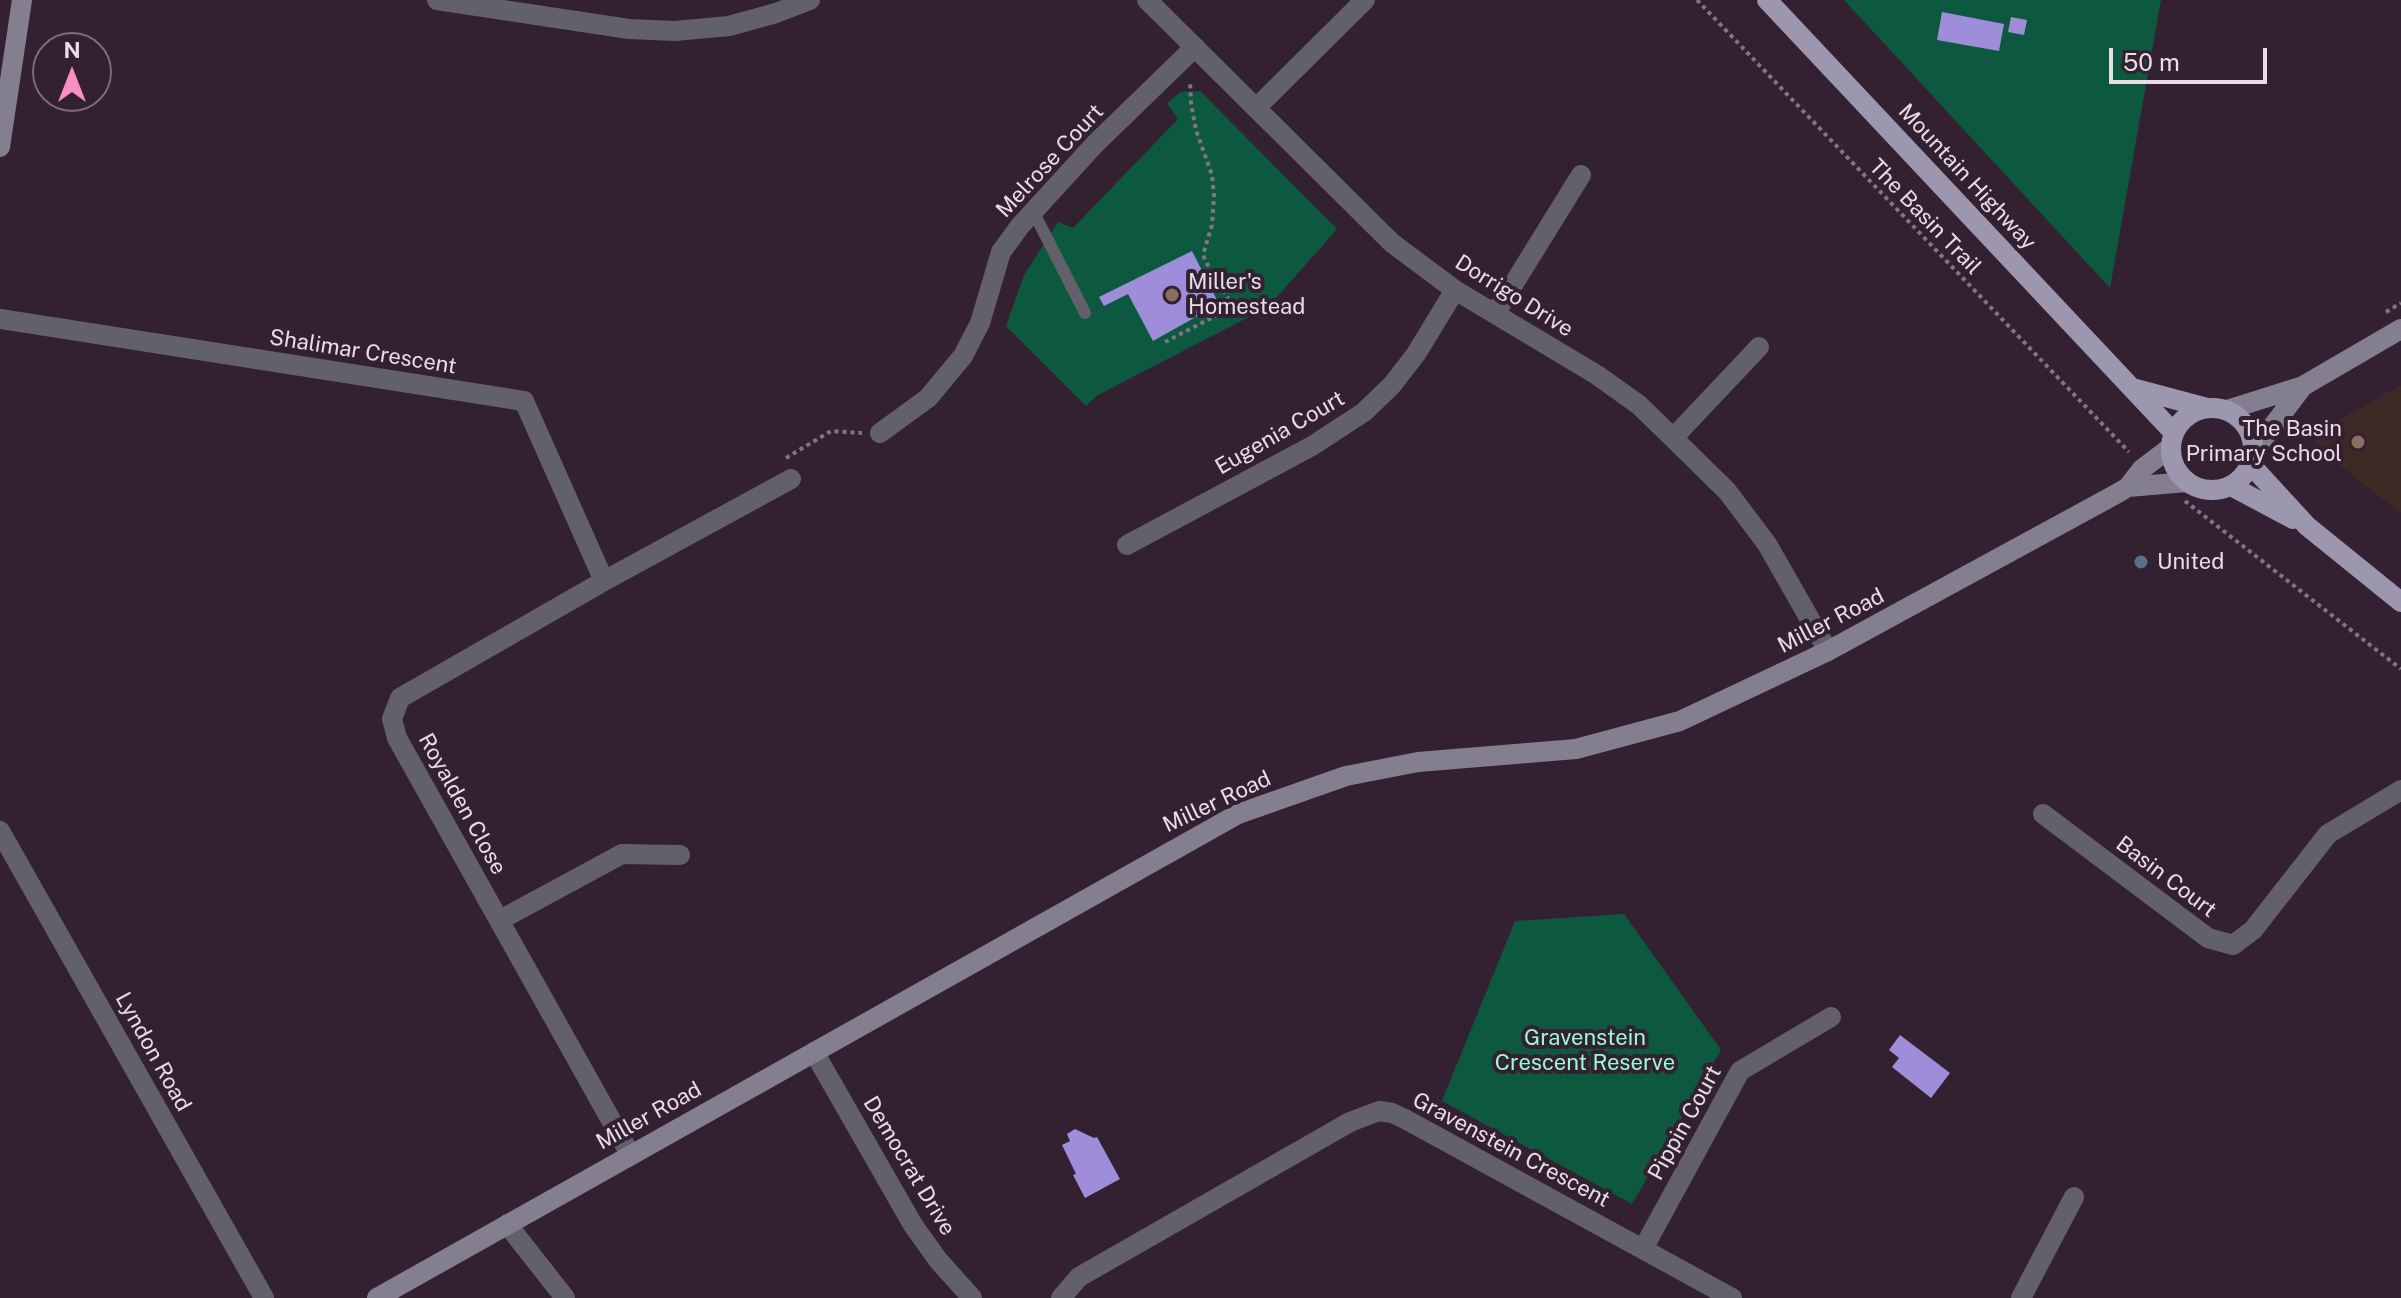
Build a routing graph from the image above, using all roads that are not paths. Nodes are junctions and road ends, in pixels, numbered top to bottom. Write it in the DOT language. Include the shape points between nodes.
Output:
graph roads {
  1 [pos="22,0"];
  2 [pos="437,0"];
  3 [pos="810,0"];
  4 [pos="1147,0"];
  5 [pos="1365,0"];
  6 [pos="1767,0"];
  7 [pos="1195,47"];
  8 [pos="1256,108"];
  9 [pos="0,147"];
  10 [pos="1581,175"];
  11 [pos="1033,211"];
  12 [pos="1455,290"];
  13 [pos="1085,313"];
  14 [pos="1495,314"];
  15 [pos="0,319"];
  16 [pos="2401,329"];
  17 [pos="1759,347"];
  18 [pos="2303,386"];
  19 [pos="2132,388"];
  20 [pos="2217,409"];
  21 [pos="880,433"];
  22 [pos="1673,438"];
  23 [pos="2172,440"];
  24 [pos="2252,458"];
  25 [pos="786,470"];
  26 [pos="2231,486"];
  27 [pos="2128,487"];
  28 [pos="2184,489"];
  29 [pos="2307,526"];
  30 [pos="1127,545"];
  31 [pos="604,581"];
  32 [pos="2401,602"];
  33 [pos="1828,651"];
  34 [pos="2401,790"];
  35 [pos="2043,814"];
  36 [pos="0,831"];
  37 [pos="680,855"];
  38 [pos="500,920"];
  39 [pos="1831,1017"];
  40 [pos="814,1052"];
  41 [pos="630,1154"];
  42 [pos="2074,1197"];
  43 [pos="507,1224"];
  44 [pos="1643,1249"];
  45 [pos="264,1298"];
  46 [pos="377,1298"];
  47 [pos="565,1298"];
  48 [pos="972,1298"];
  49 [pos="1061,1298"];
  50 [pos="1732,1298"];
  51 [pos="2021,1298"];
  1 -- 9 [label="main road"];
  2 -- 3 [label="street" via="675,31 729,26"];
  4 -- 7 [label="street, Dorrigo Drive"];
  5 -- 8 [label="street"];
  6 -- 19 [label="main road, Mountain Highway"];
  7 -- 8 [label="street, Dorrigo Drive"];
  7 -- 11 [label="street, Melrose Court"];
  8 -- 12 [label="street, Dorrigo Drive" via="1392,243"];
  10 -- 14 [label="street"];
  11 -- 13 [label="lane"];
  11 -- 21 [label="street, Melrose Court" via="1001,252 980,323 963,356 928,398"];
  12 -- 14 [label="street, Dorrigo Drive"];
  12 -- 30 [label="street, Eugenia Court" via="1416,354 1364,412 1312,446"];
  14 -- 22 [label="street, Dorrigo Drive" via="1597,375"];
  15 -- 31 [label="street, Shalimar Crescent" via="524,401"];
  16 -- 18 [label="main road"];
  17 -- 22 [label="street"];
  18 -- 20 [label="main road"];
  18 -- 24 [label="main road"];
  19 -- 20 [label="main road"];
  19 -- 23 [label="main road, Mountain Highway"];
  20 -- 23 [label="main road" via="2193,412"];
  20 -- 24 [label="main road" via="2239,417 2252,433"];
  22 -- 33 [label="street, Dorrigo Drive" via="1727,491 1767,544"];
  23 -- 27 [label="main road, Miller Road"];
  23 -- 28 [label="main road"];
  24 -- 26 [label="main road" via="2243,478"];
  24 -- 29 [label="main road"];
  25 -- 31 [label="street, Royalden Close"];
  26 -- 28 [label="main road"];
  26 -- 29 [label="main road"];
  27 -- 28 [label="main road, Miller Road"];
  27 -- 33 [label="main road, Miller Road"];
  29 -- 32 [label="main road"];
  31 -- 38 [label="street, Royalden Close" via="400,698 392,719 397,738"];
  33 -- 40 [label="main road, Miller Road" via="1680,721 1629,736 1576,749 1418,762 1346,776 1238,814"];
  34 -- 35 [label="street, Basin Court" via="2328,834 2253,930 2233,945 2208,938"];
  36 -- 45 [label="street, Lyndon Road"];
  37 -- 38 [label="street" via="622,854"];
  38 -- 41 [label="street, Royalden Close"];
  39 -- 44 [label="street, Pippin Court" via="1740,1071"];
  40 -- 41 [label="main road, Miller Road"];
  40 -- 48 [label="street, Democrat Drive" via="913,1225"];
  41 -- 43 [label="main road, Miller Road"];
  42 -- 51 [label="street"];
  43 -- 46 [label="main road, Miller Road"];
  43 -- 47 [label="street"];
  44 -- 49 [label="street, Gravenstein Crescent" via="1405,1119 1379,1111 1350,1122 1079,1277"];
  44 -- 50 [label="street, Gravenstein Crescent"];
}
